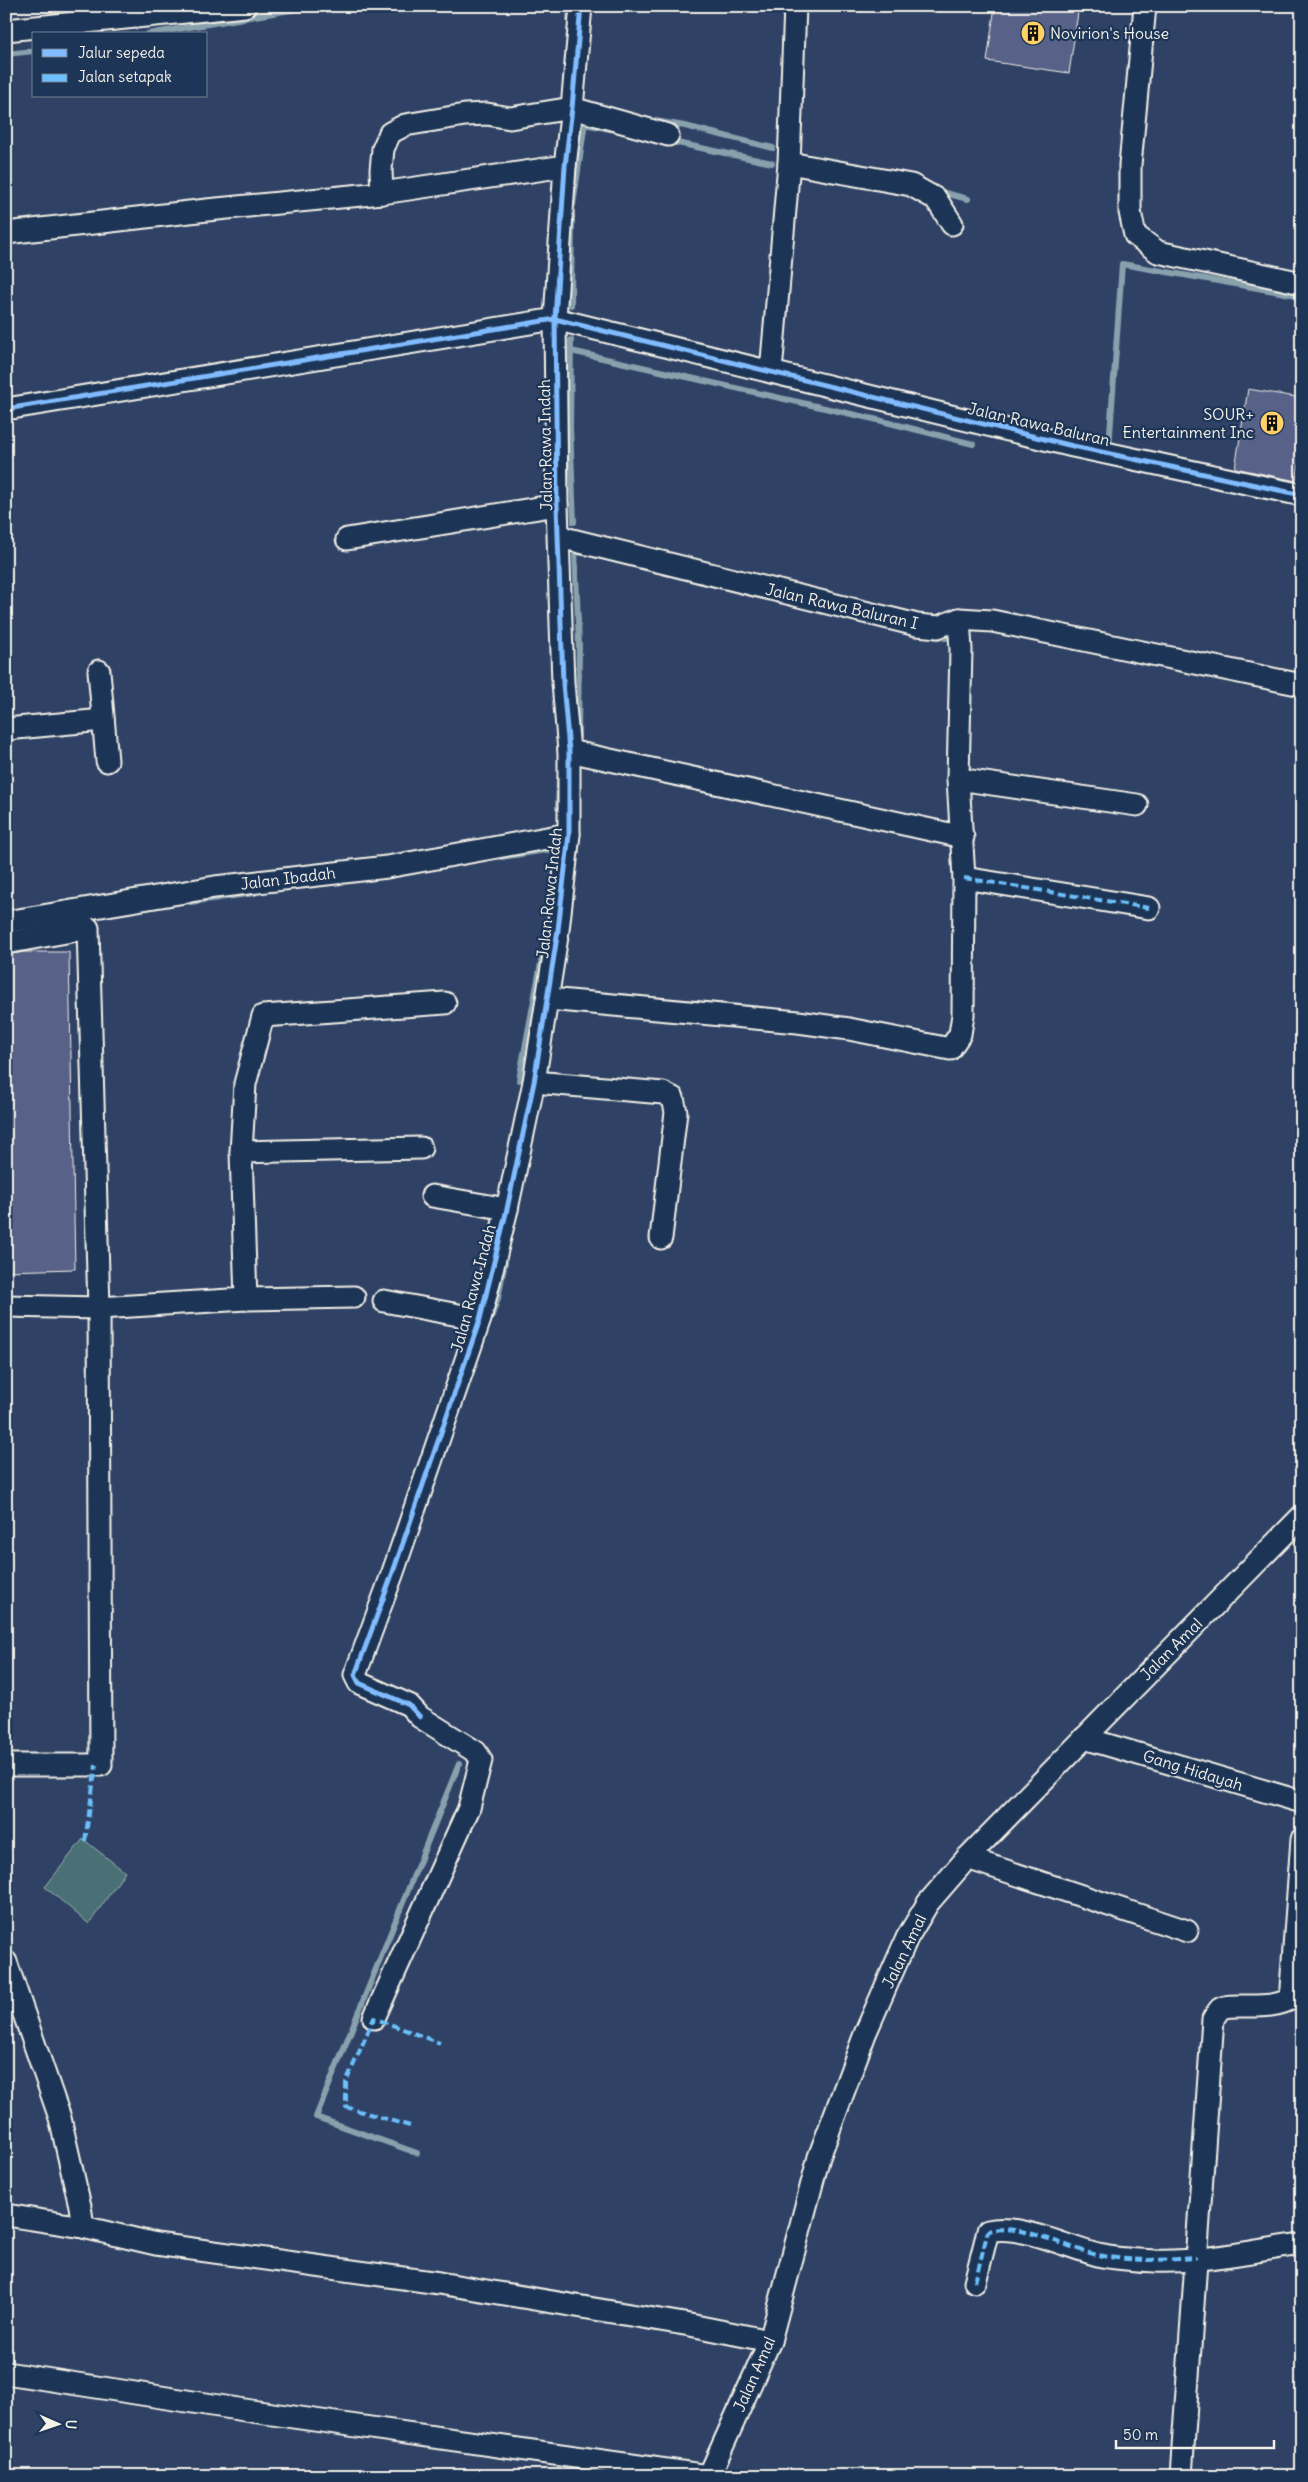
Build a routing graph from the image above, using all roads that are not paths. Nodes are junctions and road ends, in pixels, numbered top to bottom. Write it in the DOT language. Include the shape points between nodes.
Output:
graph roads {
  1 [pos="245,6"];
  2 [pos="581,6"];
  3 [pos="796,6"];
  4 [pos="1145,6"];
  5 [pos="6,30"];
  6 [pos="572,108"];
  7 [pos="668,136"];
  8 [pos="789,162"];
  9 [pos="565,166"];
  10 [pos="382,193"];
  11 [pos="952,224"];
  12 [pos="6,233"];
  13 [pos="1302,283"];
  14 [pos="555,319"];
  15 [pos="771,372"];
  16 [pos="6,409"];
  17 [pos="1302,495"];
  18 [pos="557,505"];
  19 [pos="560,536"];
  20 [pos="347,539"];
  21 [pos="959,618"];
  22 [pos="99,671"];
  23 [pos="1302,685"];
  24 [pos="103,720"];
  25 [pos="6,729"];
  26 [pos="569,751"];
  27 [pos="107,761"];
  28 [pos="958,779"];
  29 [pos="1137,805"];
  30 [pos="569,834"];
  31 [pos="963,837"];
  32 [pos="964,878"];
  33 [pos="1149,908"];
  34 [pos="6,922"];
  35 [pos="6,943"];
  36 [pos="548,999"];
  37 [pos="445,1003"];
  38 [pos="534,1082"];
  39 [pos="421,1148"];
  40 [pos="241,1152"];
  41 [pos="432,1196"];
  42 [pos="507,1209"];
  43 [pos="661,1238"];
  44 [pos="354,1296"];
  45 [pos="246,1299"];
  46 [pos="384,1301"];
  47 [pos="6,1306"];
  48 [pos="99,1308"];
  49 [pos="480,1320"];
  50 [pos="1302,1516"];
  51 [pos="1084,1738"];
  52 [pos="6,1765"];
  53 [pos="1302,1802"];
  54 [pos="1302,1839"];
  55 [pos="967,1858"];
  56 [pos="1187,1931"];
  57 [pos="1298,1938"];
  58 [pos="6,1962"];
  59 [pos="1298,1999"];
  60 [pos="374,2018"];
  61 [pos="6,2215"];
  62 [pos="83,2228"];
  63 [pos="1302,2244"];
  64 [pos="1197,2258"];
  65 [pos="975,2282"];
  66 [pos="770,2341"];
  67 [pos="6,2373"];
  68 [pos="709,2476"];
  69 [pos="1181,2476"];
  1 -- 5 [label="street"];
  2 -- 6 [label="street, Jalan Rawa Indah"];
  3 -- 8 [label="street"];
  4 -- 13 [label="street" via="1130,165 1130,212 1135,235 1158,252"];
  6 -- 7 [label="street"];
  6 -- 9 [label="street, Jalan Rawa Indah"];
  6 -- 10 [label="street" via="510,118 465,115 405,125 390,133 383,149"];
  8 -- 11 [label="street" via="911,185 936,199"];
  8 -- 15 [label="street"];
  9 -- 10 [label="street"];
  9 -- 14 [label="street, Jalan Rawa Indah"];
  10 -- 12 [label="street"];
  14 -- 15 [label="street, Jalan Rawa Baluran"];
  14 -- 16 [label="street"];
  14 -- 18 [label="street, Jalan Rawa Indah"];
  15 -- 17 [label="street, Jalan Rawa Baluran" via="1072,446"];
  18 -- 19 [label="street, Jalan Rawa Indah"];
  18 -- 20 [label="street"];
  19 -- 21 [label="street, Jalan Rawa Baluran I" via="917,625 938,627"];
  19 -- 26 [label="street, Jalan Rawa Indah" via="563,683"];
  21 -- 23 [label="street, Jalan Rawa Baluran I" via="992,621"];
  21 -- 28 [label="street"];
  22 -- 24 [label="street"];
  24 -- 25 [label="street"];
  24 -- 27 [label="street"];
  26 -- 30 [label="street, Jalan Rawa Indah"];
  26 -- 31 [label="street"];
  28 -- 29 [label="street"];
  28 -- 31 [label="street"];
  30 -- 34 [label="street, Jalan Ibadah" via="387,866 215,887"];
  30 -- 36 [label="street, Jalan Rawa Indah"];
  31 -- 32 [label="street"];
  32 -- 33 [label="street"];
  32 -- 36 [label="street" via="963,1015 960,1034 950,1049 798,1022"];
  35 -- 48 [label="street" via="88,928"];
  36 -- 38 [label="street, Jalan Rawa Indah"];
  37 -- 40 [label="street" via="263,1016 245,1084"];
  38 -- 42 [label="street, Jalan Rawa Indah"];
  38 -- 43 [label="street" via="662,1093 673,1098 676,1112"];
  39 -- 40 [label="street"];
  40 -- 45 [label="street"];
  41 -- 42 [label="street"];
  42 -- 49 [label="street, Jalan Rawa Indah"];
  44 -- 45 [label="street"];
  45 -- 48 [label="street"];
  46 -- 49 [label="street"];
  47 -- 48 [label="street"];
  48 -- 52 [label="street" via="101,1765"];
  49 -- 60 [label="street, Jalan Rawa Indah" via="394,1572 355,1675 359,1682 409,1705 420,1717 476,1752 481,1760 468,1808"];
  50 -- 51 [label="street, Jalan Amal"];
  51 -- 53 [label="street, Gang Hidayah"];
  51 -- 55 [label="street, Jalan Amal"];
  54 -- 57 [label="street"];
  55 -- 56 [label="street"];
  55 -- 66 [label="street, Jalan Amal" via="928,1903 906,1938 865,2034 819,2157"];
  57 -- 59 [label="street" via="1291,1988"];
  58 -- 62 [label="street" via="60,2118"];
  59 -- 64 [label="street" via="1284,2004 1227,2007 1220,2009 1213,2019"];
  61 -- 62 [label="street"];
  62 -- 66 [label="street" via="156,2244 439,2283"];
  63 -- 64 [label="street"];
  64 -- 65 [label="street" via="1156,2261 1099,2255 998,2228 988,2231"];
  64 -- 69 [label="street"];
  66 -- 68 [label="street, Jalan Amal"];
  67 -- 68 [label="street"];
}
